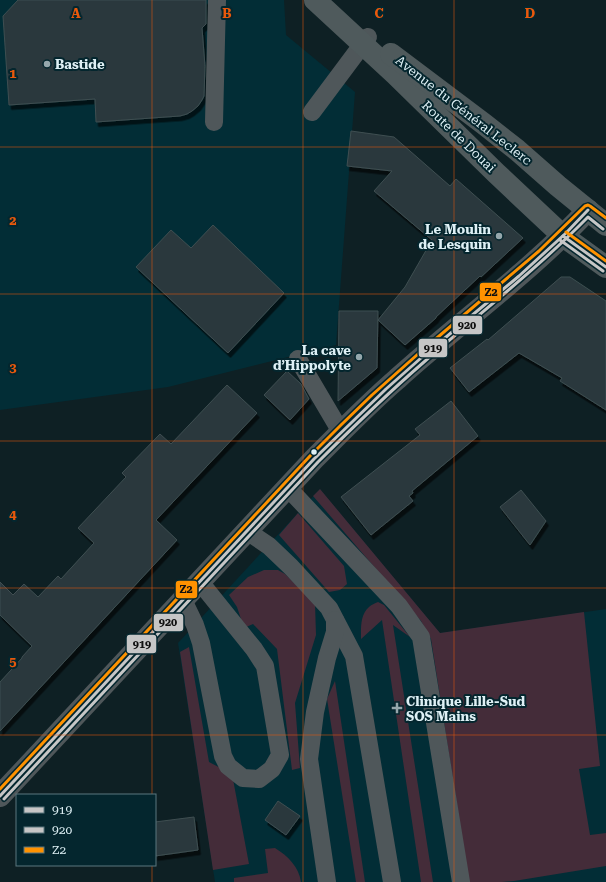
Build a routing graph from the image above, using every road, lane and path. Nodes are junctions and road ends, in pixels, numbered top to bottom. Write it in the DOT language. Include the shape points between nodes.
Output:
graph roads {
  1 [pos="217,0"];
  2 [pos="317,0"];
  3 [pos="366,41"];
  4 [pos="312,112"];
  5 [pos="214,122"];
  6 [pos="588,210"];
  7 [pos="606,225"];
  8 [pos="563,236"];
  9 [pos="606,267"];
  10 [pos="298,359"];
  11 [pos="341,432"];
  12 [pos="288,488"];
  13 [pos="247,531"];
  14 [pos="200,582"];
  15 [pos="183,600"];
  16 [pos="336,620"];
  17 [pos="0,796"];
  18 [pos="327,882"];
  19 [pos="392,882"];
  20 [pos="461,882"];
  1 -- 5 [label="lane"];
  2 -- 3 [label="main road, Avenue du Général Leclerc"];
  3 -- 4 [label="lane"];
  3 -- 6 [label="main road, Avenue du Général Leclerc" via="500,137"];
  3 -- 8 [label="main road, Route de Douai" via="395,74"];
  6 -- 7 [label="main road, Avenue du Général Leclerc"];
  6 -- 8 [label="street"];
  8 -- 9 [label="main road, Route de Douai"];
  8 -- 11 [label="street" via="397,379"];
  10 -- 11 [label="lane"];
  11 -- 12 [label="street"];
  12 -- 13 [label="street"];
  12 -- 20 [label="lane" via="399,606 421,637"];
  13 -- 14 [label="street"];
  13 -- 16 [label="lane" via="269,546 291,567 329,608"];
  14 -- 15 [label="street"];
  14 -- 15 [label="lane" via="266,666 280,755 272,769 260,780 243,778 228,766 223,756 201,642"];
  15 -- 17 [label="street"];
  16 -- 18 [label="lane" via="315,712 309,758"];
  16 -- 19 [label="lane" via="354,656"];
}
